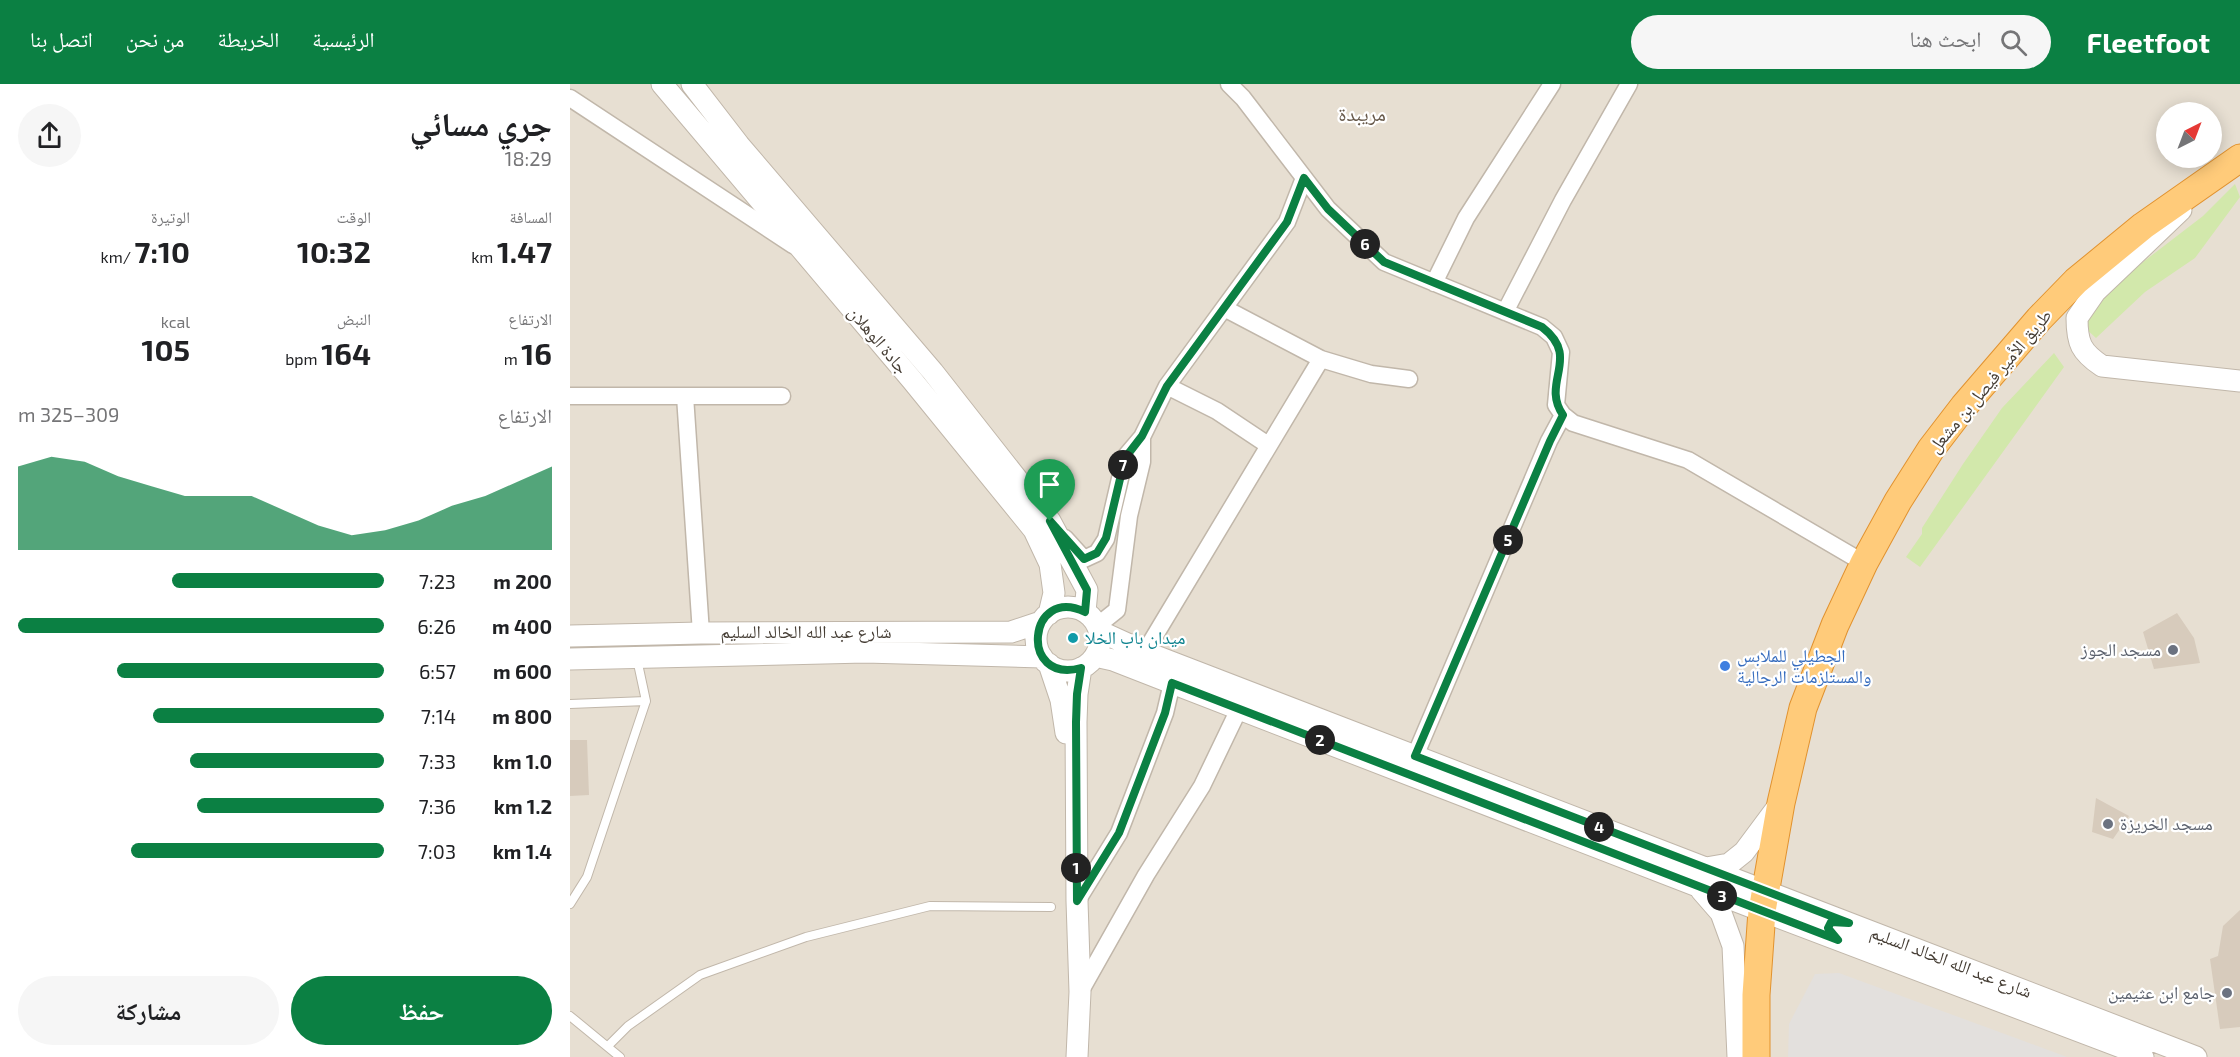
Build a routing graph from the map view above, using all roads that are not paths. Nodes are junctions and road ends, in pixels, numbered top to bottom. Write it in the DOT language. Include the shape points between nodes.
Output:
graph roads {
  1 [pos="662,84"];
  2 [pos="692,84"];
  3 [pos="1229,84"];
  4 [pos="1552,84"];
  5 [pos="1629,84"];
  6 [pos="570,98"];
  7 [pos="2235,161"];
  8 [pos="1304,178"];
  9 [pos="803,252"];
  10 [pos="1434,283"];
  11 [pos="1224,308"];
  12 [pos="1505,312"];
  13 [pos="1321,359"];
  14 [pos="1409,379"];
  15 [pos="2240,381"];
  16 [pos="1167,386"];
  17 [pos="570,396"];
  18 [pos="685,396"];
  19 [pos="782,396"];
  20 [pos="1563,415"];
  21 [pos="1142,436"];
  22 [pos="1268,445"];
  23 [pos="1050,521"];
  24 [pos="1864,563"];
  25 [pos="1045,618"];
  26 [pos="1094,623"];
  27 [pos="701,633"];
  28 [pos="570,636"];
  29 [pos="1145,652"];
  30 [pos="637,657"];
  31 [pos="570,658"];
  32 [pos="1046,660"];
  33 [pos="1088,662"];
  34 [pos="1172,683"];
  35 [pos="646,701"];
  36 [pos="570,704"];
  37 [pos="1239,709"];
  38 [pos="1415,756"];
  39 [pos="1076,802"];
  40 [pos="1781,802"];
  41 [pos="1701,877"];
  42 [pos="1077,901"];
  43 [pos="1763,901"];
  44 [pos="570,904"];
  45 [pos="1050,907"];
  46 [pos="1843,931"];
  47 [pos="1080,992"];
  48 [pos="570,1016"];
  49 [pos="608,1046"];
  50 [pos="2142,1056"];
  51 [pos="620,1057"];
  52 [pos="1077,1057"];
  53 [pos="1738,1057"];
  54 [pos="1756,1057"];
  55 [pos="2196,1057"];
  1 -- 9 [label="street, جادة الوهلان"];
  2 -- 23 [label="street, جادة الوهلان" via="739,145 933,372"];
  3 -- 8 [label="street"];
  4 -- 10 [label="street" via="1466,218"];
  5 -- 12 [label="street"];
  6 -- 9 [label="street"];
  7 -- 15 [label="street" via="2095,292 2077,318 2077,334 2089,358 2102,366"];
  7 -- 24 [label="highway, طريق الأمير فيصل بن مشعل" via="2143,226 2076,281 2039,319 1931,449"];
  8 -- 10 [label="street" via="1328,209 1384,262"];
  8 -- 11 [label="street" via="1287,222"];
  9 -- 25 [label="street, جادة الوهلان" via="1034,530 1050,564 1054,593"];
  10 -- 12 [label="street"];
  11 -- 13 [label="street"];
  11 -- 16 [label="street"];
  12 -- 20 [label="street" via="1542,327 1554,337 1561,352 1556,405"];
  13 -- 14 [label="street" via="1371,374"];
  13 -- 22 [label="street"];
  16 -- 21 [label="street"];
  16 -- 22 [label="street" via="1217,411"];
  17 -- 18 [label="street"];
  18 -- 19 [label="street"];
  18 -- 27 [label="street"];
  20 -- 24 [label="street" via="1573,423 1689,460"];
  20 -- 38 [label="street"];
  21 -- 23 [label="street" via="1125,458 1106,538 1097,553 1084,559"];
  21 -- 26 [label="street" via="1142,462 1129,516 1117,610"];
  22 -- 29 [label="street"];
  23 -- 26 [label="street, جادة الوهلان" via="1087,590"];
  24 -- 40 [label="highway, طريق الأمير فيصل بن مشعل" via="1803,708"];
  25 -- 26 [label="street" via="1066,607"];
  25 -- 27 [label="street, شارع عبد الله الخالد السليم" via="1011,632"];
  25 -- 32 [label="street" via="1036,640"];
  26 -- 29 [label="street, شارع عبد الله الخالد السليم"];
  26 -- 33 [label="street" via="1100,639"];
  27 -- 28 [label="street, شارع عبد الله الخالد السليم"];
  29 -- 38 [label="street, شارع عبد الله الخالد السليم"];
  30 -- 31 [label="street, شارع عبد الله الخالد السليم"];
  30 -- 32 [label="street, شارع عبد الله الخالد السليم" via="865,652"];
  30 -- 35 [label="lane"];
  32 -- 33 [label="street" via="1065,670"];
  32 -- 39 [label="street" via="1061,700"];
  33 -- 34 [label="street, شارع عبد الله الخالد السليم" via="1113,660"];
  33 -- 39 [label="street" via="1076,712"];
  34 -- 37 [label="street, شارع عبد الله الخالد السليم"];
  34 -- 42 [label="street" via="1165,713 1119,833"];
  35 -- 36 [label="lane"];
  35 -- 44 [label="lane" via="587,877"];
  37 -- 41 [label="street, شارع عبد الله الخالد السليم"];
  37 -- 47 [label="street" via="1202,786"];
  38 -- 41 [label="street, شارع عبد الله الخالد السليم"];
  39 -- 42 [label="street"];
  40 -- 41 [label="street" via="1744,852"];
  40 -- 43 [label="highway, طريق الأمير فيصل بن مشعل"];
  41 -- 43 [label="street, شارع عبد الله الخالد السليم"];
  41 -- 53 [label="street, شارع عبد الله الخالد السليم" via="1722,913 1732,946"];
  42 -- 47 [label="street"];
  43 -- 46 [label="street, شارع عبد الله الخالد السليم"];
  43 -- 54 [label="highway, طريق الأمير فيصل بن مشعل"];
  45 -- 49 [label="lane" via="930,906 806,938 700,975 628,1026"];
  46 -- 50 [label="street, شارع عبد الله الخالد السليم"];
  46 -- 55 [label="street, شارع عبد الله الخالد السليم"];
  47 -- 52 [label="street"];
  48 -- 49 [label="lane"];
  49 -- 51 [label="lane"];
}
